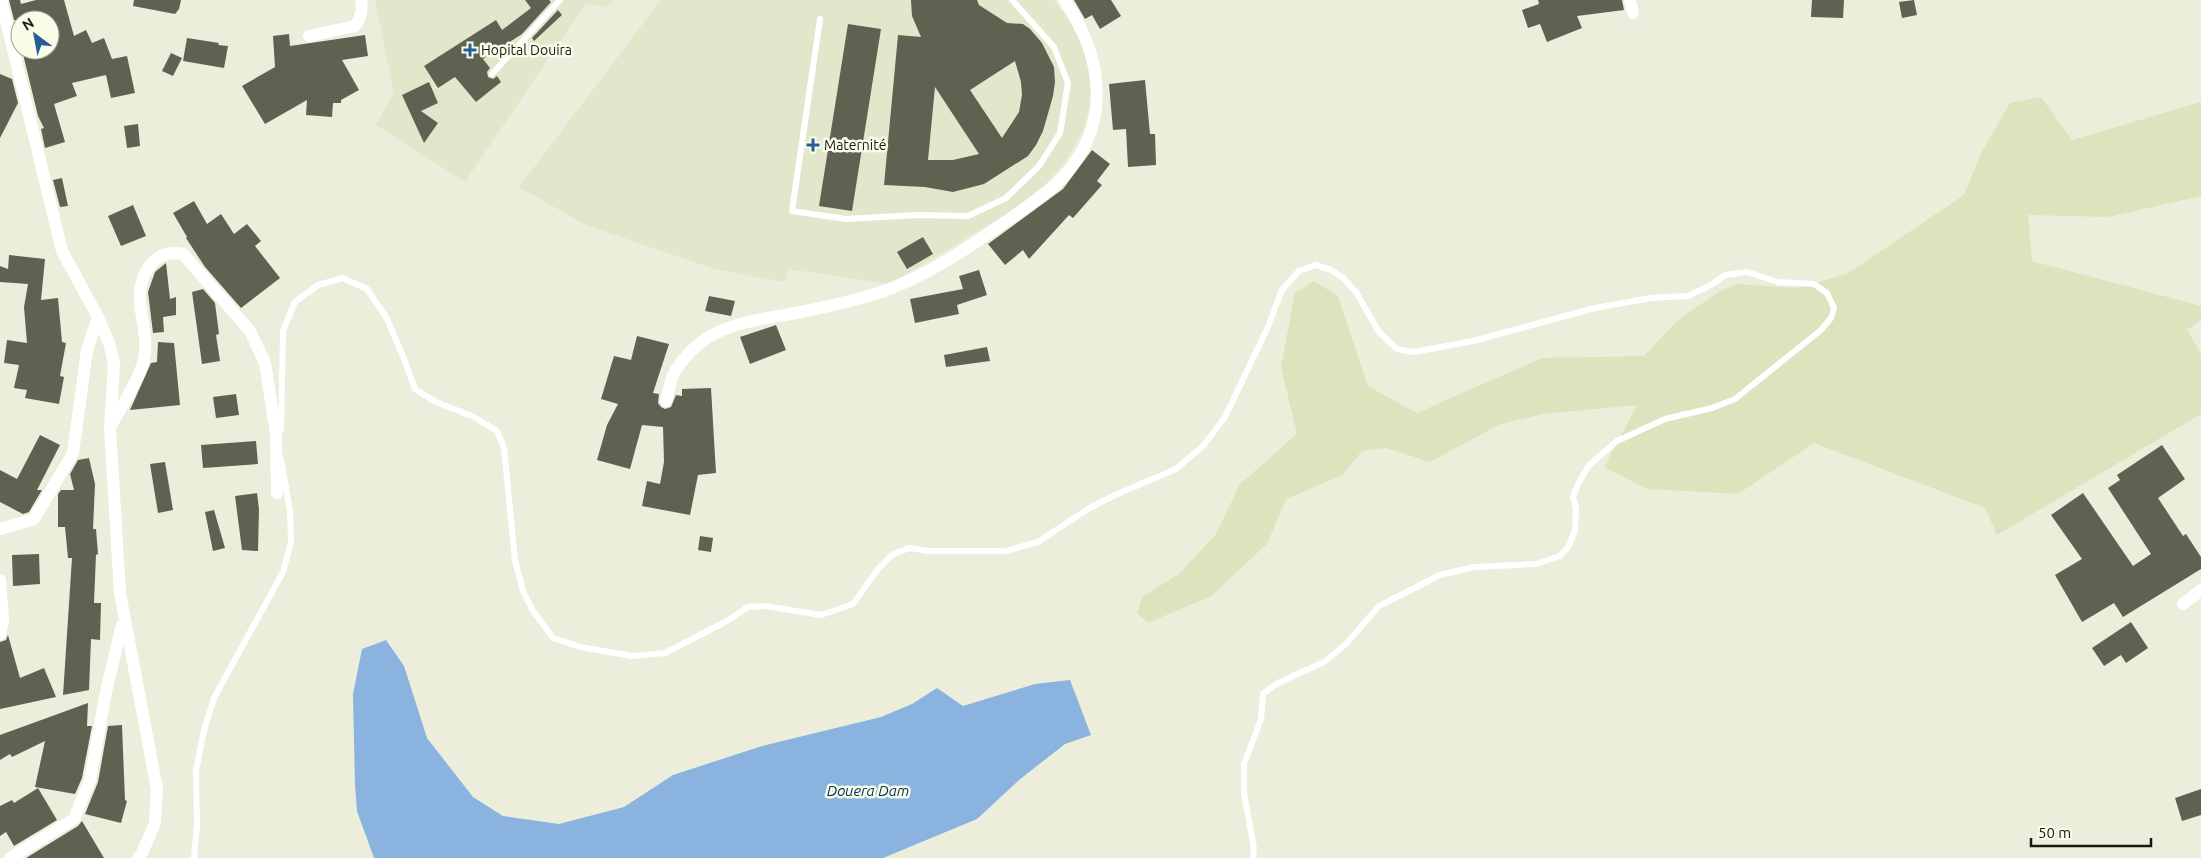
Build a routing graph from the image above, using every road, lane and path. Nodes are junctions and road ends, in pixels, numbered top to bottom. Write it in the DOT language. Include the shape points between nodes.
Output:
graph roads {
  1 [pos="361,0"];
  2 [pos="560,0"];
  3 [pos="1012,0"];
  4 [pos="1064,0"];
  5 [pos="1630,0"];
  6 [pos="1,5"];
  7 [pos="1633,13"];
  8 [pos="820,19"];
  9 [pos="310,36"];
  10 [pos="5,38"];
  11 [pos="492,74"];
  12 [pos="98,317"];
  13 [pos="666,401"];
  14 [pos="110,429"];
  15 [pos="277,493"];
  16 [pos="0,529"];
  17 [pos="0,580"];
  18 [pos="2201,590"];
  19 [pos="2183,604"];
  20 [pos="124,620"];
  21 [pos="0,634"];
  22 [pos="10,858"];
  23 [pos="138,858"];
  24 [pos="194,858"];
  25 [pos="1253,858"];
  1 -- 9 [label="street" via="363,8 355,26"];
  2 -- 11 [label="lane"];
  3 -- 8 [label="lane" via="1054,47 1068,83 1060,133 1039,166 1006,198 968,216 846,219 792,211"];
  4 -- 13 [label="street" via="1087,42 1096,70 1098,105 1088,142 1064,177 978,241 915,278 884,291 739,323 711,336 691,352 673,376"];
  5 -- 7 [label="street"];
  6 -- 10 [label="street"];
  10 -- 12 [label="street" via="62,252"];
  12 -- 14 [label="street" via="114,363"];
  12 -- 16 [label="street" via="87,350 73,453 34,519"];
  14 -- 15 [label="street" via="144,361 146,340 140,292 145,272 157,257 172,252 183,254 250,331 264,363 276,434"];
  14 -- 20 [label="street" via="117,564"];
  17 -- 21 [label="street" via="3,619"];
  18 -- 19 [label="street"];
  20 -- 22 [label="street" via="106,692 90,780 74,819"];
  20 -- 23 [label="street" via="157,790 154,824"];
  24 -- 25 [label="lane" via="196,771 205,726 214,698 284,572 291,542 290,511 281,459 283,331 295,302 318,285 343,278 367,289 386,317 415,389 497,431 504,448 510,524 523,590 533,611 553,638 580,647 632,656 665,653 748,607 765,606 821,615 853,604 878,569 892,555 909,548 938,552 1006,551 1038,542 1088,509 1176,469 1203,446 1225,417 1282,290 1299,271 1315,265 1342,277 1356,292 1379,332 1398,349 1414,352 1474,341 1595,308 1651,298 1688,296 1725,275 1747,272 1778,282 1814,284 1828,293 1834,308 1826,324 1736,399 1657,423 1617,441 1590,465 1573,497 1575,530 1569,546 1560,556 1536,564 1457,570 1431,579 1379,606 1346,644 1324,662 1278,682 1263,694 1261,719 1244,764 1244,793"];
}
